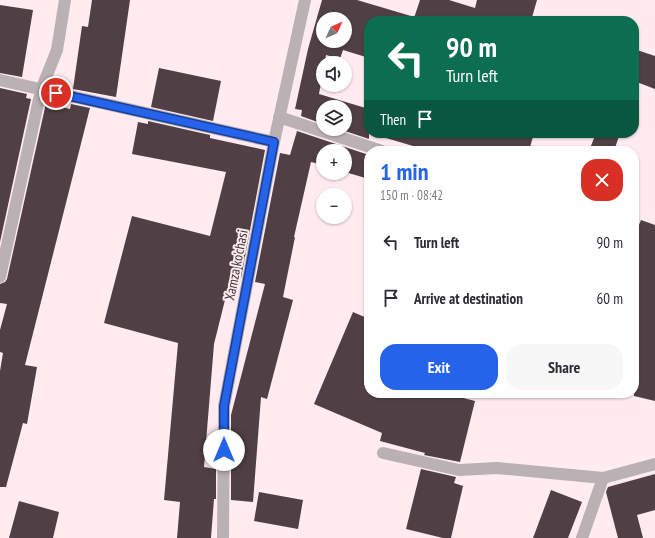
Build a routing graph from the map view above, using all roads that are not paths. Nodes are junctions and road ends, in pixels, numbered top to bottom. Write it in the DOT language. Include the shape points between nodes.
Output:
graph roads {
  1 [pos="65,0"];
  2 [pos="305,0"];
  3 [pos="0,80"];
  4 [pos="41,90"];
  5 [pos="279,117"];
  6 [pos="274,142"];
  7 [pos="367,146"];
  8 [pos="0,277"];
  9 [pos="383,453"];
  10 [pos="655,464"];
  11 [pos="603,478"];
  12 [pos="223,538"];
  13 [pos="582,538"];
  1 -- 4 [label="street" via="57,50"];
  2 -- 5 [label="street, Xamza ko'chasi"];
  3 -- 4 [label="street"];
  4 -- 6 [label="street"];
  4 -- 8 [label="street"];
  5 -- 6 [label="street, Xamza ko'chasi"];
  5 -- 7 [label="street"];
  6 -- 12 [label="street, Xamza ko'chasi" via="224,406"];
  9 -- 11 [label="street" via="459,470 497,468"];
  10 -- 11 [label="street"];
  11 -- 13 [label="street"];
}
